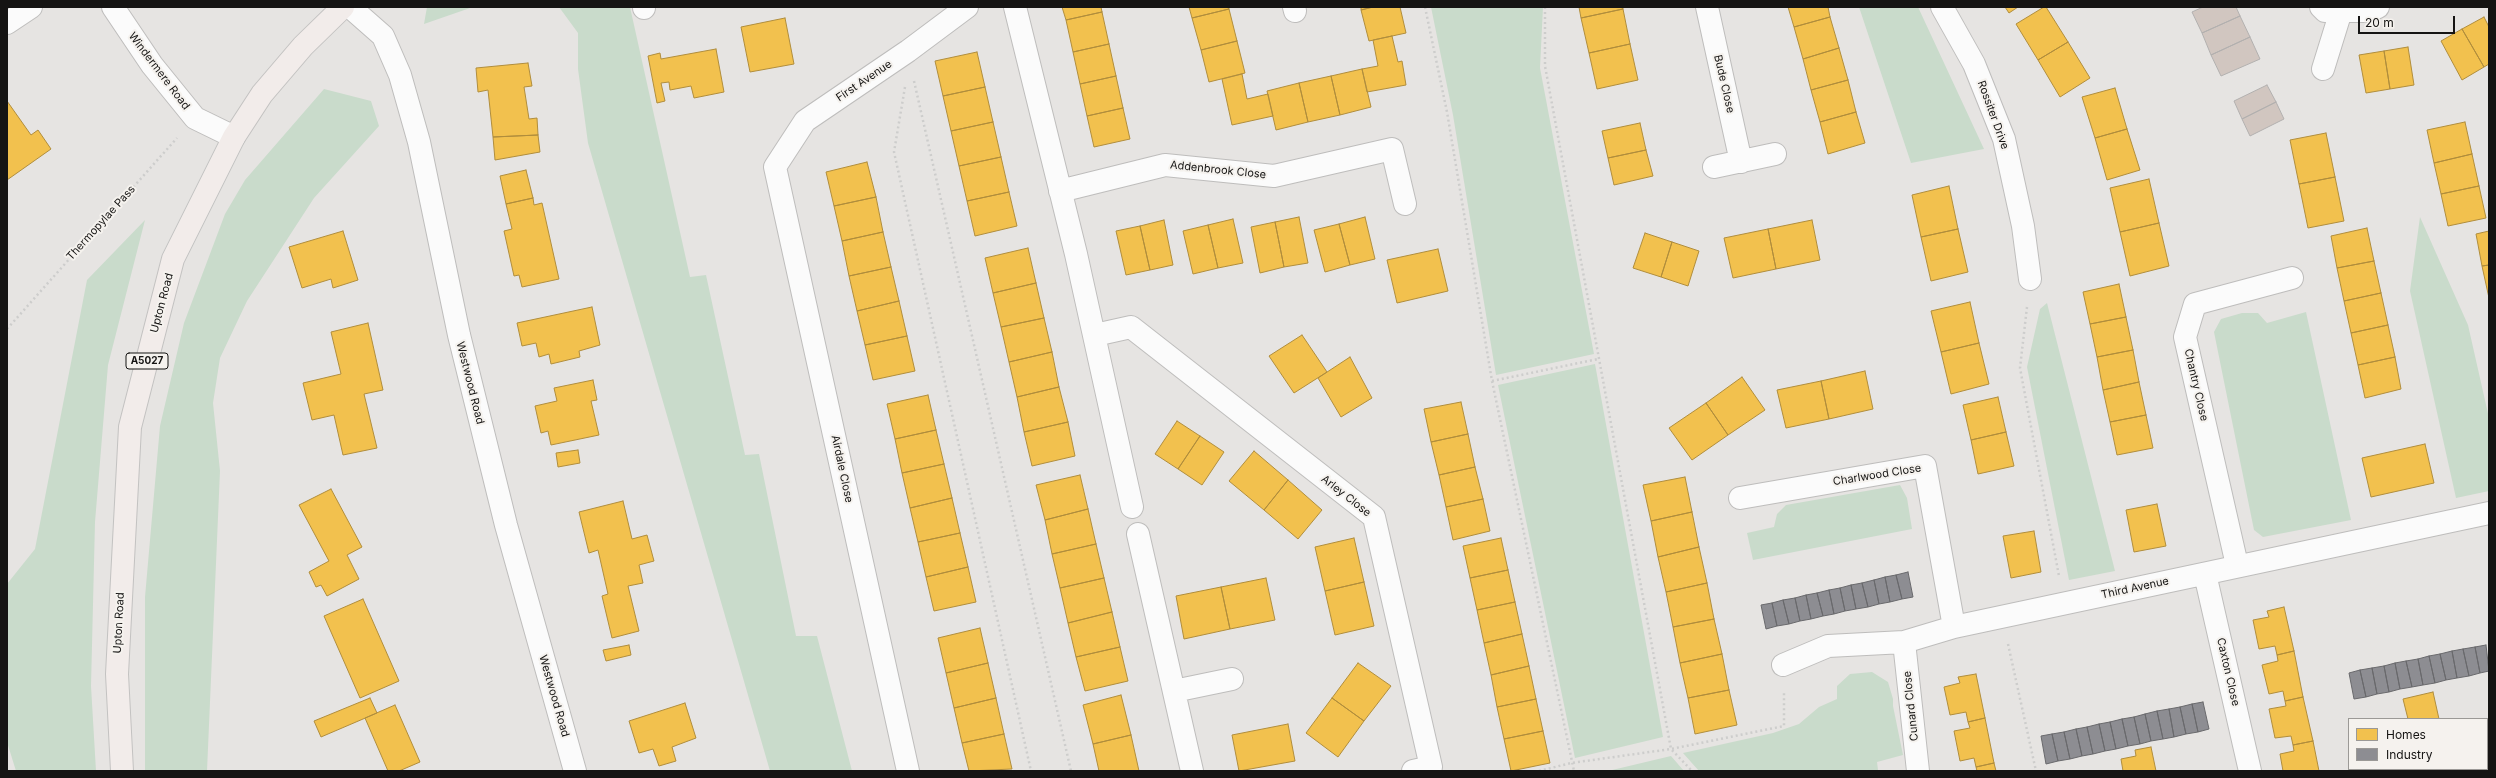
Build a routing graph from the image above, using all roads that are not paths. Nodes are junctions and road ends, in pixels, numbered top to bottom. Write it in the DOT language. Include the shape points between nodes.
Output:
graph roads {
  1 [pos="31,7"];
  2 [pos="113,7"];
  3 [pos="343,7"];
  4 [pos="350,7"];
  5 [pos="967,7"];
  6 [pos="1015,7"];
  7 [pos="1707,7"];
  8 [pos="1942,7"];
  9 [pos="2378,7"];
  10 [pos="2331,9"];
  11 [pos="7,23"];
  12 [pos="2323,69"];
  13 [pos="234,138"];
  14 [pos="1775,154"];
  15 [pos="1741,162"];
  16 [pos="775,167"];
  17 [pos="1714,167"];
  18 [pos="1060,191"];
  19 [pos="1405,204"];
  20 [pos="2292,278"];
  21 [pos="2030,279"];
  22 [pos="1095,335"];
  23 [pos="1740,498"];
  24 [pos="1132,507"];
  25 [pos="2489,513"];
  26 [pos="1138,534"];
  27 [pos="2237,565"];
  28 [pos="2205,574"];
  29 [pos="1954,627"];
  30 [pos="1904,642"];
  31 [pos="1783,665"];
  32 [pos="1232,679"];
  33 [pos="1174,691"];
  34 [pos="122,771"];
  35 [pos="575,771"];
  36 [pos="908,771"];
  37 [pos="1192,771"];
  38 [pos="1413,771"];
  39 [pos="1918,771"];
  40 [pos="2250,771"];
  1 -- 11 [label="street"];
  2 -- 13 [label="street, Windermere Road" via="152,65 195,118"];
  3 -- 13 [label="main road, Upton Road / A5027" via="303,46 262,94"];
  4 -- 35 [label="street, Westwood Road" via="383,36 400,74 419,142 458,335 506,525"];
  5 -- 16 [label="street, First Avenue" via="908,51 805,121"];
  6 -- 18 [label="street"];
  7 -- 15 [label="street, Bude Close"];
  8 -- 21 [label="street, Rossiter Drive" via="1974,64 2004,139"];
  9 -- 10 [label="street" via="2368,11"];
  10 -- 12 [label="street"];
  13 -- 34 [label="main road, Upton Road / A5027" via="173,259 130,427 117,674"];
  14 -- 15 [label="street"];
  15 -- 17 [label="street"];
  16 -- 36 [label="street, Airdale Close"];
  18 -- 19 [label="street, Addenbrook Close" via="1165,165 1274,176 1392,149"];
  18 -- 22 [label="street"];
  20 -- 27 [label="street, Chantry Close" via="2195,304 2185,337"];
  22 -- 24 [label="street"];
  22 -- 38 [label="street, Arley Close" via="1131,327 1374,517 1431,767"];
  23 -- 29 [label="street, Charlwood Close" via="1925,466"];
  25 -- 27 [label="street, Third Avenue"];
  26 -- 33 [label="street"];
  27 -- 28 [label="street, Third Avenue"];
  28 -- 29 [label="street, Third Avenue"];
  28 -- 40 [label="street, Caxton Close"];
  29 -- 30 [label="street, Third Avenue"];
  30 -- 31 [label="street, Third Avenue" via="1828,646"];
  30 -- 39 [label="street, Cunard Close"];
  32 -- 33 [label="street"];
  33 -- 37 [label="street"];
}
